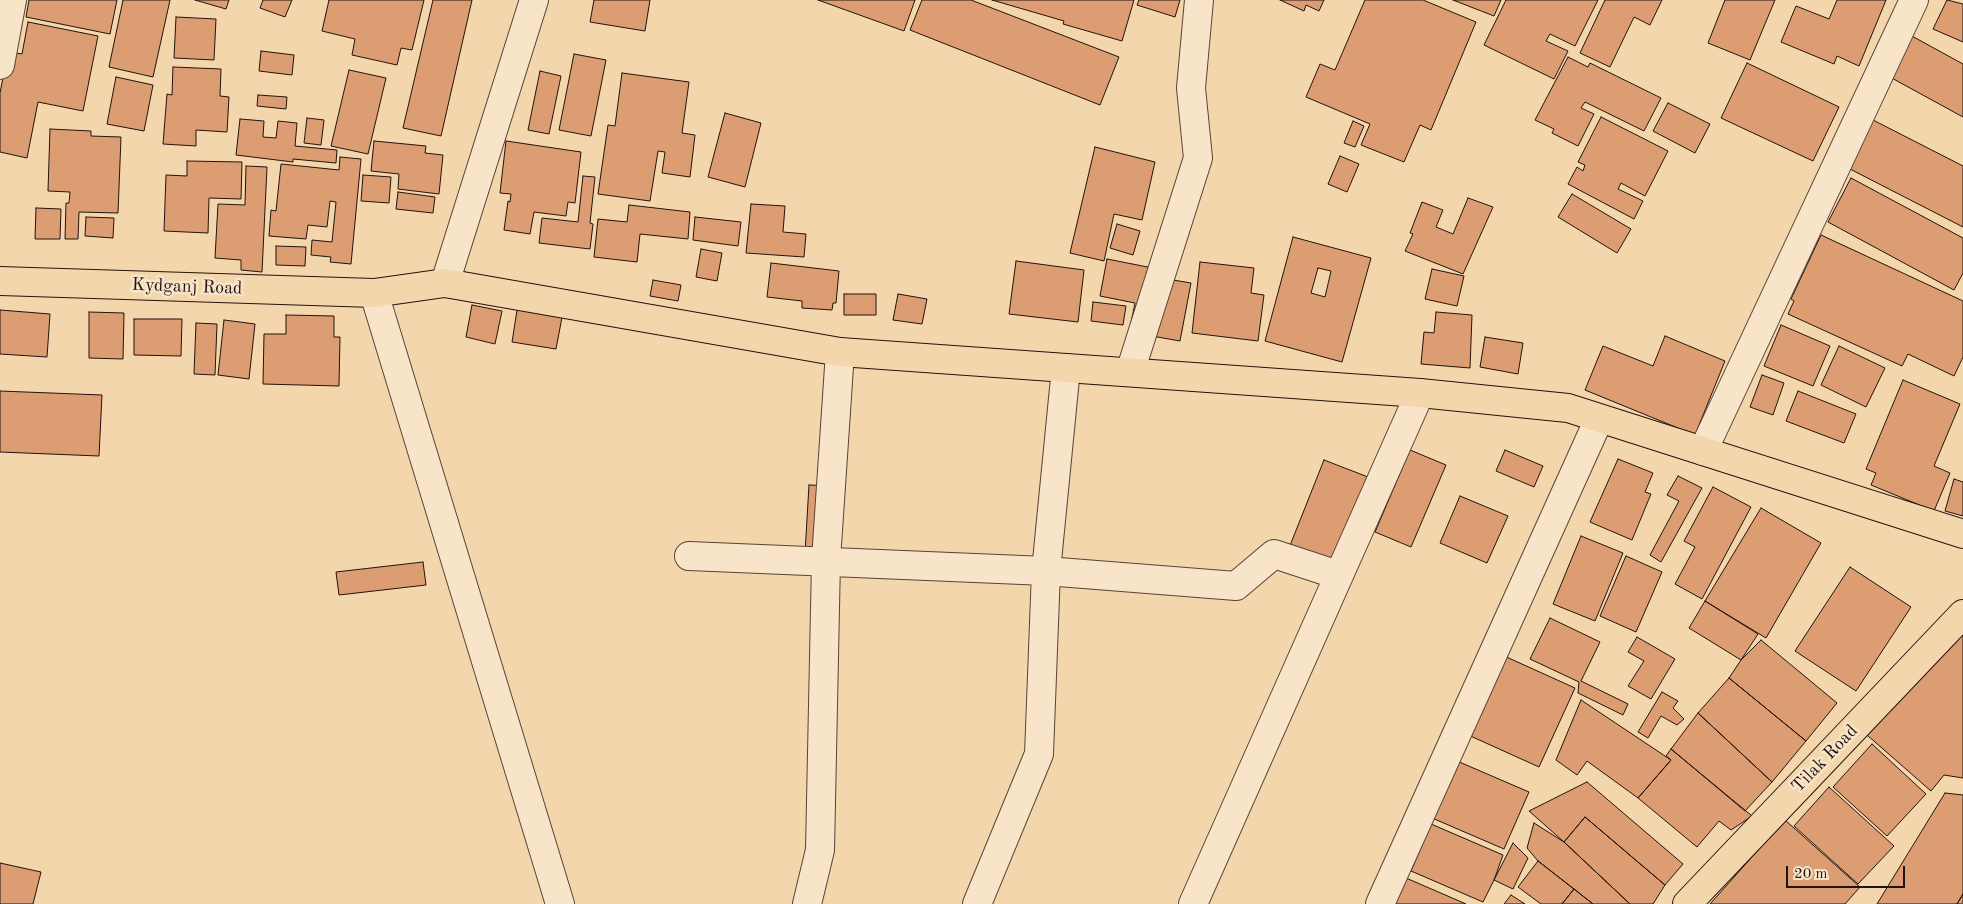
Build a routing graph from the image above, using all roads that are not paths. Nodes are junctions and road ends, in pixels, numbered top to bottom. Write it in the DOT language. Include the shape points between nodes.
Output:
graph roads {
  1 [pos="12,0"];
  2 [pos="534,0"];
  3 [pos="1199,0"];
  4 [pos="1914,0"];
  5 [pos="0,65"];
  6 [pos="0,282"];
  7 [pos="445,283"];
  8 [pos="374,293"];
  9 [pos="840,352"];
  10 [pos="1066,368"];
  11 [pos="1130,372"];
  12 [pos="1420,393"];
  13 [pos="1599,419"];
  14 [pos="1703,451"];
  15 [pos="1963,534"];
  16 [pos="689,556"];
  17 [pos="826,560"];
  18 [pos="1046,571"];
  19 [pos="1338,575"];
  20 [pos="1963,614"];
  21 [pos="560,904"];
  22 [pos="807,904"];
  23 [pos="977,904"];
  24 [pos="1193,904"];
  25 [pos="1380,904"];
  26 [pos="1687,904"];
  1 -- 5 [label="street"];
  2 -- 7 [label="street"];
  3 -- 11 [label="street" via="1191,88 1198,158"];
  4 -- 14 [label="street"];
  6 -- 8 [label="main road, Kydganj Road"];
  7 -- 8 [label="main road, Kydganj Road"];
  7 -- 9 [label="main road, Kydganj Road"];
  8 -- 21 [label="street"];
  9 -- 10 [label="main road, Kydganj Road"];
  9 -- 17 [label="street"];
  10 -- 11 [label="main road, Kydganj Road"];
  10 -- 18 [label="street"];
  11 -- 12 [label="main road, Kydganj Road"];
  12 -- 13 [label="main road, Kydganj Road" via="1568,408"];
  12 -- 19 [label="street"];
  13 -- 14 [label="main road, Kydganj Road"];
  13 -- 25 [label="street"];
  14 -- 15 [label="main road, Kydganj Road"];
  16 -- 17 [label="street"];
  17 -- 18 [label="street"];
  17 -- 22 [label="street" via="820,850"];
  18 -- 19 [label="street" via="1236,586 1274,554"];
  18 -- 23 [label="street" via="1038,754"];
  19 -- 24 [label="street"];
  20 -- 26 [label="main road, Tilak Road"];
}
